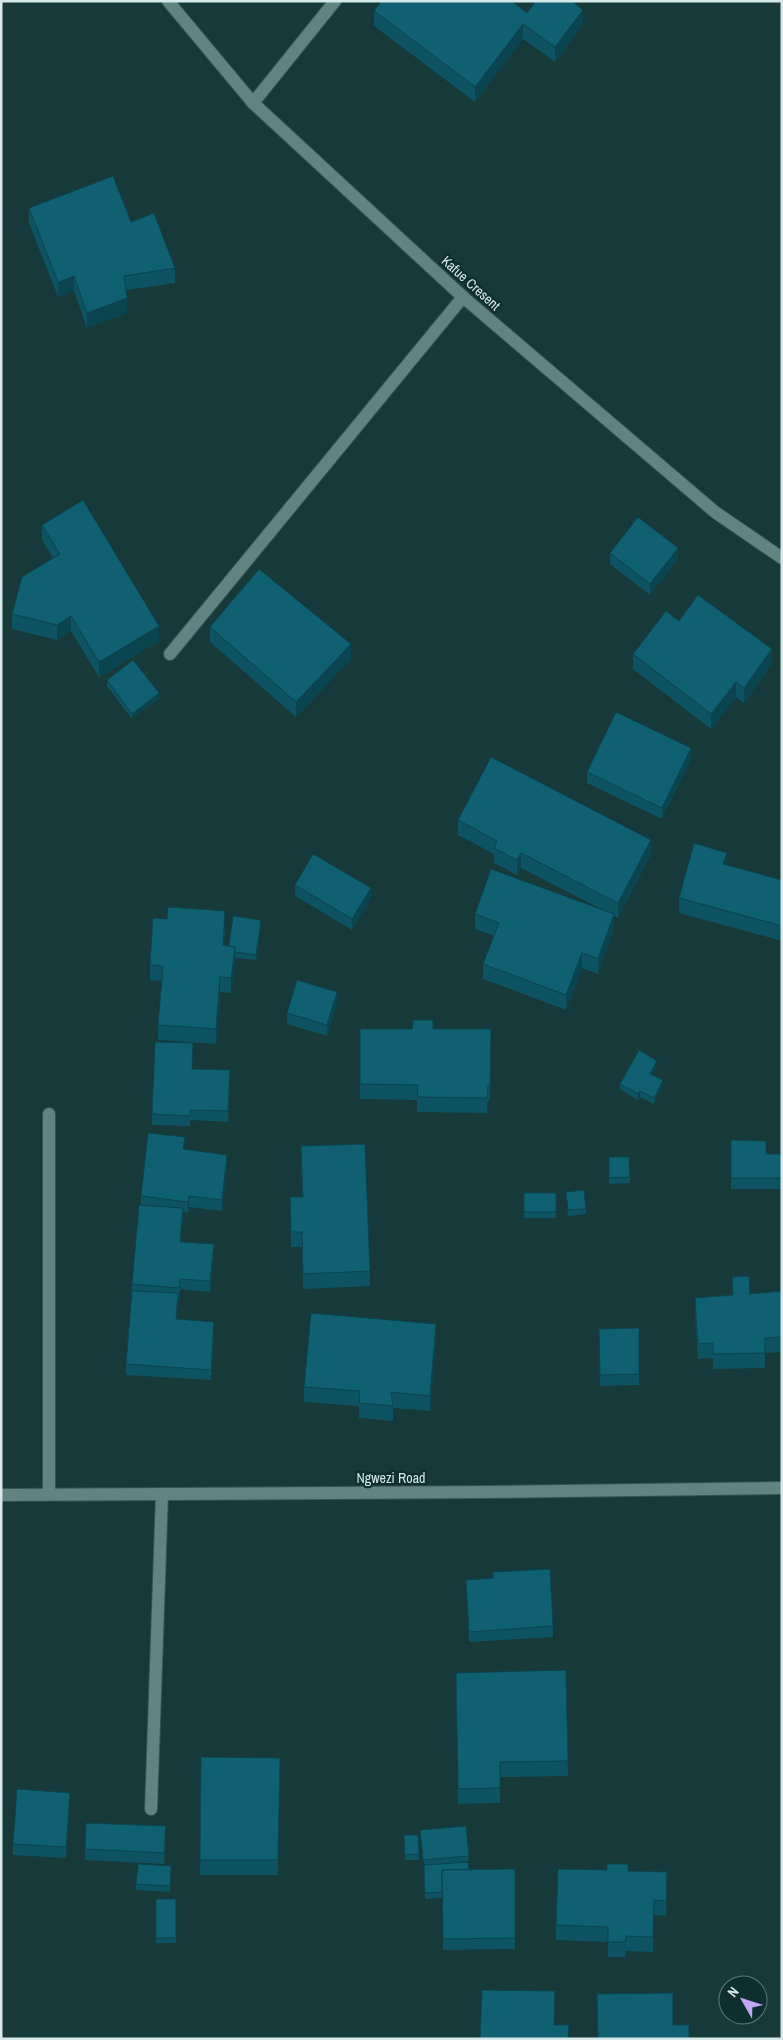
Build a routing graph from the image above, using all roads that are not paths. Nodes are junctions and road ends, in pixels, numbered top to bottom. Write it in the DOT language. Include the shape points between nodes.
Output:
graph roads {
  1 [pos="168,1"];
  2 [pos="335,1"];
  3 [pos="253,103"];
  4 [pos="463,297"];
  5 [pos="782,558"];
  6 [pos="170,654"];
  7 [pos="49,1114"];
  8 [pos="782,1488"];
  9 [pos="1,1494"];
  10 [pos="49,1494"];
  11 [pos="162,1494"];
  12 [pos="150,1809"];
  1 -- 3 [label="street, Kafue Cresent"];
  2 -- 3 [label="street"];
  3 -- 4 [label="street, Kafue Cresent"];
  4 -- 5 [label="street, Kafue Cresent" via="715,512"];
  4 -- 6 [label="street"];
  7 -- 10 [label="street"];
  8 -- 11 [label="street, Ngwezi Road"];
  9 -- 10 [label="street, Ngwezi Road"];
  10 -- 11 [label="street, Ngwezi Road"];
  11 -- 12 [label="street"];
}
